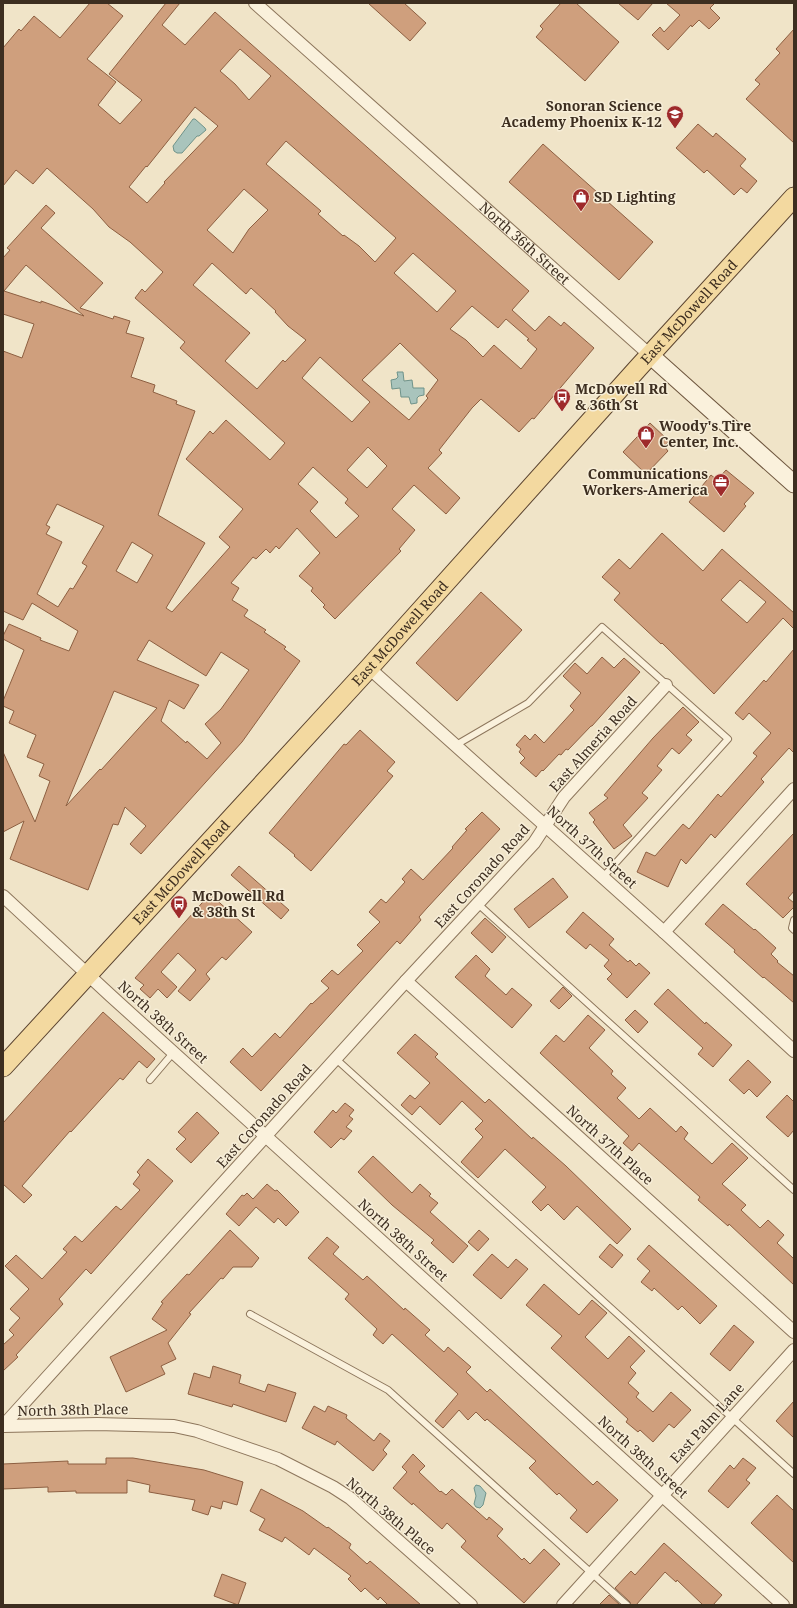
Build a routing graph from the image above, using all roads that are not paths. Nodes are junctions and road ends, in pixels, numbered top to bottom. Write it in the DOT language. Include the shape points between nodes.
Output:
graph roads {
  1 [pos="255,3"];
  2 [pos="794,197"];
  3 [pos="650,355"];
  4 [pos="794,484"];
  5 [pos="369,668"];
  6 [pos="666,685"];
  7 [pos="456,745"];
  8 [pos="794,789"];
  9 [pos="546,825"];
  10 [pos="603,877"];
  11 [pos="3,896"];
  12 [pos="478,904"];
  13 [pos="794,920"];
  14 [pos="794,930"];
  15 [pos="664,932"];
  16 [pos="88,974"];
  17 [pos="406,981"];
  18 [pos="792,1045"];
  19 [pos="173,1052"];
  20 [pos="336,1059"];
  21 [pos="3,1067"];
  22 [pos="150,1080"];
  23 [pos="266,1136"];
  24 [pos="794,1190"];
  25 [pos="250,1314"];
  26 [pos="794,1332"];
  27 [pos="794,1350"];
  28 [pos="732,1418"];
  29 [pos="3,1426"];
  30 [pos="794,1474"];
  31 [pos="662,1495"];
  32 [pos="592,1573"];
  33 [pos="471,1605"];
  34 [pos="563,1605"];
  35 [pos="627,1605"];
  36 [pos="784,1605"];
  1 -- 3 [label="street, North 36th Street"];
  2 -- 3 [label="main road, East McDowell Road"];
  3 -- 4 [label="main road, North 36th Street"];
  3 -- 5 [label="main road, East McDowell Road"];
  5 -- 7 [label="street, North 37th Street"];
  5 -- 16 [label="main road, East McDowell Road"];
  6 -- 7 [label="lane" via="602,628 528,703"];
  6 -- 9 [label="street, East Almeria Road" via="564,797"];
  6 -- 10 [label="lane" via="728,739"];
  7 -- 9 [label="street, North 37th Street"];
  8 -- 15 [label="street"];
  9 -- 10 [label="street, North 37th Street"];
  9 -- 12 [label="street, East Coronado Road" via="534,843"];
  10 -- 15 [label="street, North 37th Street"];
  11 -- 16 [label="street, North 38th Street"];
  12 -- 17 [label="street, East Coronado Road"];
  12 -- 24 [label="lane"];
  13 -- 14 [label="lane"];
  15 -- 18 [label="street, North 37th Street"];
  16 -- 19 [label="street, North 38th Street"];
  16 -- 21 [label="main road, East McDowell Road"];
  17 -- 20 [label="street, East Coronado Road"];
  17 -- 26 [label="street, North 37th Place"];
  19 -- 22 [label="lane"];
  19 -- 23 [label="street, North 38th Street"];
  20 -- 23 [label="street, East Coronado Road"];
  20 -- 28 [label="lane"];
  23 -- 29 [label="street, East Coronado Road"];
  23 -- 31 [label="street, North 38th Street"];
  25 -- 32 [label="lane" via="388,1390"];
  27 -- 28 [label="street, East Palm Lane"];
  28 -- 30 [label="lane"];
  28 -- 31 [label="street, East Palm Lane"];
  29 -- 33 [label="street, North 38th Place" via="174,1426 197,1431 278,1459 350,1498"];
  31 -- 32 [label="street, East Palm Lane"];
  31 -- 36 [label="street, North 38th Street"];
  32 -- 34 [label="street, East Palm Lane"];
  32 -- 35 [label="lane"];
}
